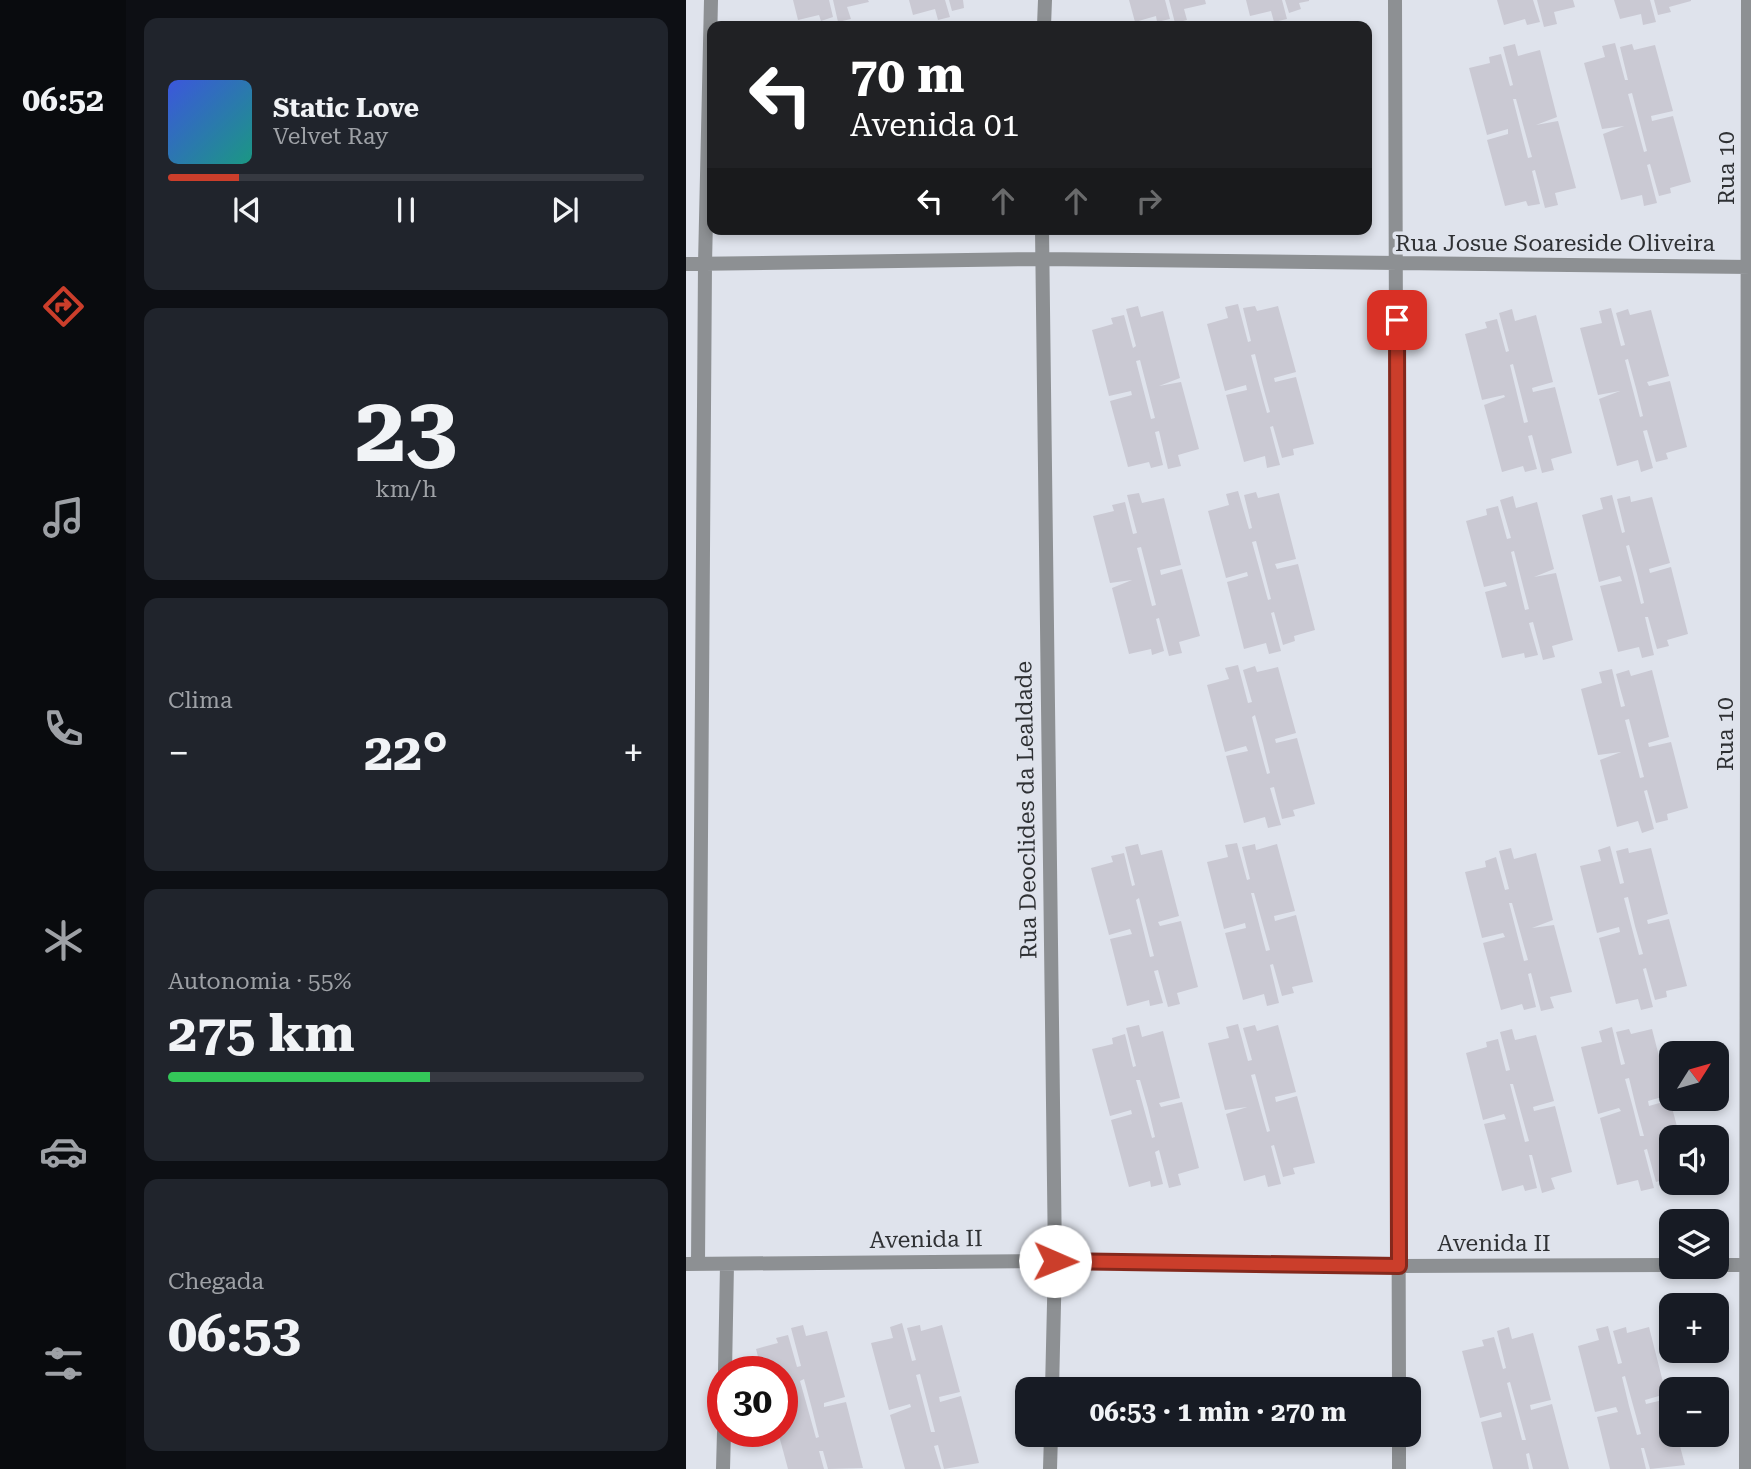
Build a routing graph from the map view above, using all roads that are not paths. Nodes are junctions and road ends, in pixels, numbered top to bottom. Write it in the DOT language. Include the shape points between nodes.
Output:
graph roads {
  1 [pos="711,0"];
  2 [pos="1045,0"];
  3 [pos="1395,0"];
  4 [pos="1748,0"];
  5 [pos="711,21"];
  6 [pos="1044,21"];
  7 [pos="707,176"];
  8 [pos="1042,235"];
  9 [pos="1041,259"];
  10 [pos="686,264"];
  11 [pos="705,264"];
  12 [pos="1397,265"];
  13 [pos="1750,267"];
  14 [pos="1055,1261"];
  15 [pos="692,1264"];
  16 [pos="727,1264"];
  17 [pos="1659,1265"];
  18 [pos="1729,1265"];
  19 [pos="1749,1265"];
  20 [pos="1399,1266"];
  21 [pos="725,1356"];
  22 [pos="1052,1377"];
  23 [pos="1399,1377"];
  24 [pos="724,1447"];
  25 [pos="1051,1447"];
  26 [pos="1399,1447"];
  27 [pos="723,1469"];
  28 [pos="1050,1469"];
  29 [pos="1399,1469"];
  30 [pos="1746,1469"];
  1 -- 5 [label="street"];
  2 -- 6 [label="street"];
  3 -- 12 [label="street"];
  4 -- 13 [label="street, Rua 10"];
  7 -- 11 [label="street"];
  8 -- 9 [label="street, Rua Deoclides da Lealdade"];
  9 -- 11 [label="street, Rua Josue Soareside Oliveira"];
  9 -- 12 [label="street, Rua Josue Soareside Oliveira"];
  9 -- 14 [label="street, Rua Deoclides da Lealdade"];
  10 -- 11 [label="street, Rua Josue Soareside Oliveira"];
  11 -- 15 [label="street"];
  12 -- 13 [label="street, Rua Josue Soareside Oliveira"];
  12 -- 20 [label="street"];
  13 -- 19 [label="street, Rua 10"];
  14 -- 16 [label="street, Avenida II"];
  14 -- 20 [label="street, Avenida II"];
  14 -- 22 [label="street, Rua Deoclides da Lealdade"];
  15 -- 16 [label="street, Avenida II"];
  16 -- 21 [label="street"];
  17 -- 20 [label="street, Avenida II"];
  18 -- 19 [label="street"];
  19 -- 30 [label="street, Rua 10"];
  20 -- 23 [label="street"];
  24 -- 27 [label="street"];
  25 -- 28 [label="street"];
  26 -- 29 [label="street"];
}
